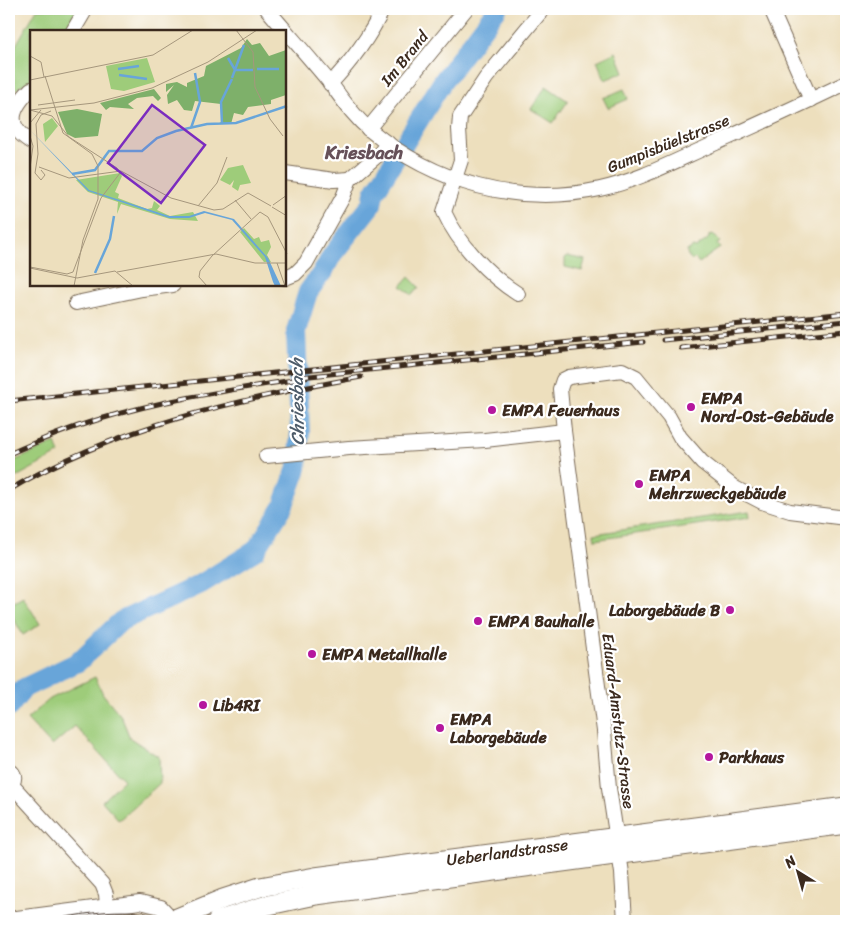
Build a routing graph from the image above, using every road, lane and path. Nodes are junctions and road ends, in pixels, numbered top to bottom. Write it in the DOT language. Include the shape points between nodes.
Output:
graph roads {
  1 [pos="86,9"];
  2 [pos="267,9"];
  3 [pos="383,9"];
  4 [pos="466,9"];
  5 [pos="543,9"];
  6 [pos="771,9"];
  7 [pos="280,29"];
  8 [pos="74,30"];
  9 [pos="286,36"];
  10 [pos="846,83"];
  11 [pos="330,84"];
  12 [pos="30,89"];
  13 [pos="811,100"];
  14 [pos="368,129"];
  15 [pos="30,141"];
  16 [pos="390,145"];
  17 [pos="286,173"];
  18 [pos="350,179"];
  19 [pos="456,180"];
  20 [pos="286,278"];
  21 [pos="165,286"];
  22 [pos="518,294"];
  23 [pos="76,303"];
  24 [pos="564,431"];
  25 [pos="266,456"];
  26 [pos="846,518"];
  27 [pos="10,780"];
  28 [pos="846,807"];
  29 [pos="846,824"];
  30 [pos="617,846"];
  31 [pos="107,906"];
  32 [pos="9,919"];
  33 [pos="172,921"];
  34 [pos="217,921"];
  35 [pos="625,921"];
  1 -- 8 [label="street"];
  2 -- 7 [label="street, Gumpisbüelstrasse"];
  3 -- 11 [label="street" via="344,70"];
  4 -- 14 [label="street, Im Brand"];
  5 -- 19 [label="street" via="486,78 460,117 461,160"];
  6 -- 13 [label="street"];
  9 -- 11 [label="street, Gumpisbüelstrasse"];
  10 -- 13 [label="street, Gumpisbüelstrasse"];
  11 -- 14 [label="street, Gumpisbüelstrasse"];
  12 -- 15 [label="street" via="12,116 15,128"];
  13 -- 19 [label="street, Gumpisbüelstrasse" via="645,174 601,189 559,195 511,194"];
  14 -- 16 [label="street, Gumpisbüelstrasse"];
  16 -- 18 [label="street"];
  16 -- 19 [label="street, Gumpisbüelstrasse" via="416,162"];
  17 -- 18 [label="street"];
  18 -- 20 [label="street" via="306,263"];
  19 -- 22 [label="street" via="444,212 452,229 494,276"];
  21 -- 23 [label="street"];
  24 -- 25 [label="street"];
  24 -- 26 [label="street, Eduard-Amstutz-Strasse" via="560,389 563,380 569,376 622,370 636,377 702,462 735,488 755,499 795,512"];
  24 -- 30 [label="street, Eduard-Amstutz-Strasse"];
  27 -- 31 [label="street" via="102,884"];
  28 -- 30 [label="main road, Ueberlandstrasse"];
  29 -- 30 [label="main road, Ueberlandstrasse"];
  30 -- 33 [label="main road, Ueberlandstrasse" via="315,877 260,887"];
  30 -- 34 [label="main road, Ueberlandstrasse" via="316,895 264,906"];
  30 -- 35 [label="street, Eduard-Amstutz-Strasse"];
  31 -- 32 [label="street, Ueberlandstrasse"];
  31 -- 33 [label="street, Ueberlandstrasse" via="140,902 161,907"];
}
